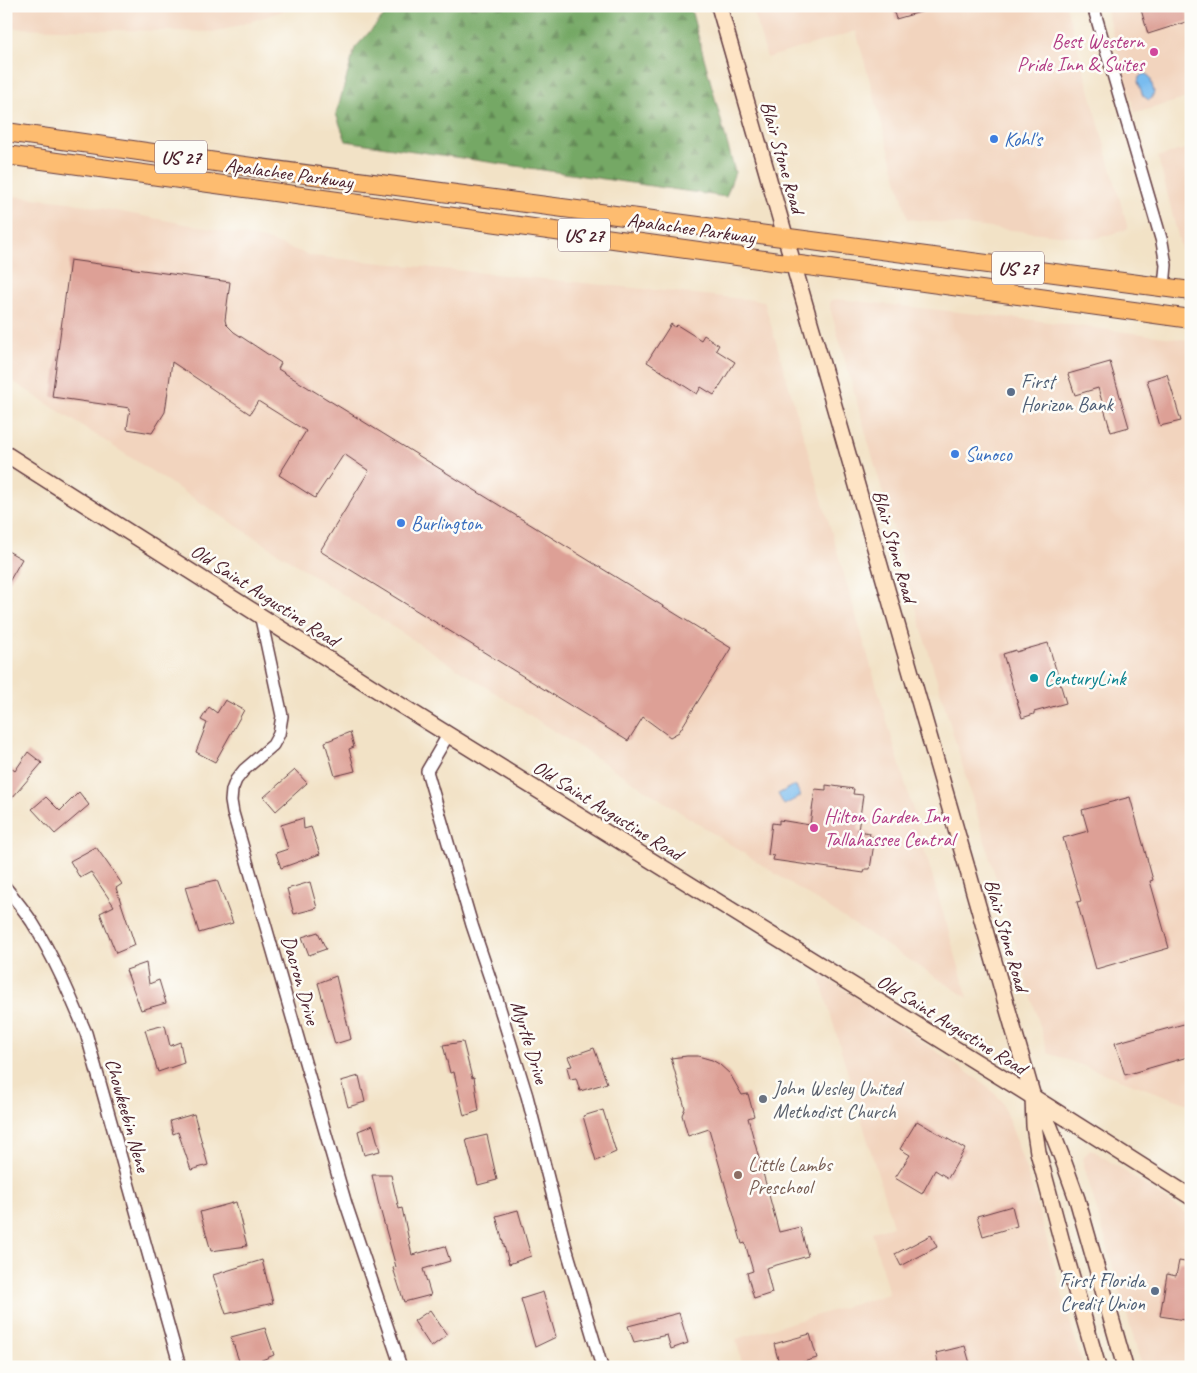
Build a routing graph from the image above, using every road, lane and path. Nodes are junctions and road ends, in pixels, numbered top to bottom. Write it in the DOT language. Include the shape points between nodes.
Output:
graph roads {
  1 [pos="719,6"];
  2 [pos="1093,6"];
  3 [pos="6,132"];
  4 [pos="6,155"];
  5 [pos="785,238"];
  6 [pos="793,263"];
  7 [pos="1164,287"];
  8 [pos="1191,291"];
  9 [pos="1191,319"];
  10 [pos="6,454"];
  11 [pos="260,614"];
  12 [pos="448,735"];
  13 [pos="6,888"];
  14 [pos="1033,1097"];
  15 [pos="1191,1197"];
  16 [pos="1115,1330"];
  17 [pos="1090,1337"];
  18 [pos="1124,1362"];
  19 [pos="1098,1366"];
  20 [pos="180,1367"];
  21 [pos="401,1367"];
  22 [pos="602,1367"];
  1 -- 5 [label="main road, Blair Stone Road"];
  2 -- 7 [label="street" via="1162,242 1166,265"];
  3 -- 5 [label="main road, Apalachee Parkway / US 27"];
  4 -- 6 [label="main road, Apalachee Parkway / US 27"];
  5 -- 6 [label="main road, Blair Stone Road"];
  5 -- 7 [label="main road, Apalachee Parkway / US 27"];
  6 -- 9 [label="main road, Apalachee Parkway / US 27"];
  6 -- 14 [label="main road, Blair Stone Road"];
  7 -- 8 [label="main road, Apalachee Parkway / US 27"];
  10 -- 11 [label="main road, Old Saint Augustine Road"];
  11 -- 12 [label="main road, Old Saint Augustine Road"];
  11 -- 21 [label="street, Dacron Drive" via="282,716 273,745 236,780 231,800 233,813 346,1204"];
  12 -- 14 [label="main road, Old Saint Augustine Road"];
  12 -- 22 [label="street, Myrtle Drive" via="427,771 527,1096 565,1244"];
  13 -- 20 [label="street, Chowkeebin Nene" via="50,953 86,1033"];
  14 -- 15 [label="main road, Old Saint Augustine Road"];
  14 -- 16 [label="main road, Blair Stone Road" via="1064,1160"];
  14 -- 17 [label="main road, Blair Stone Road" via="1038,1152"];
  16 -- 17 [label="main road"];
  16 -- 18 [label="main road, Blair Stone Road"];
  17 -- 19 [label="main road, Blair Stone Road"];
  18 -- 19 [label="main road"];
}
